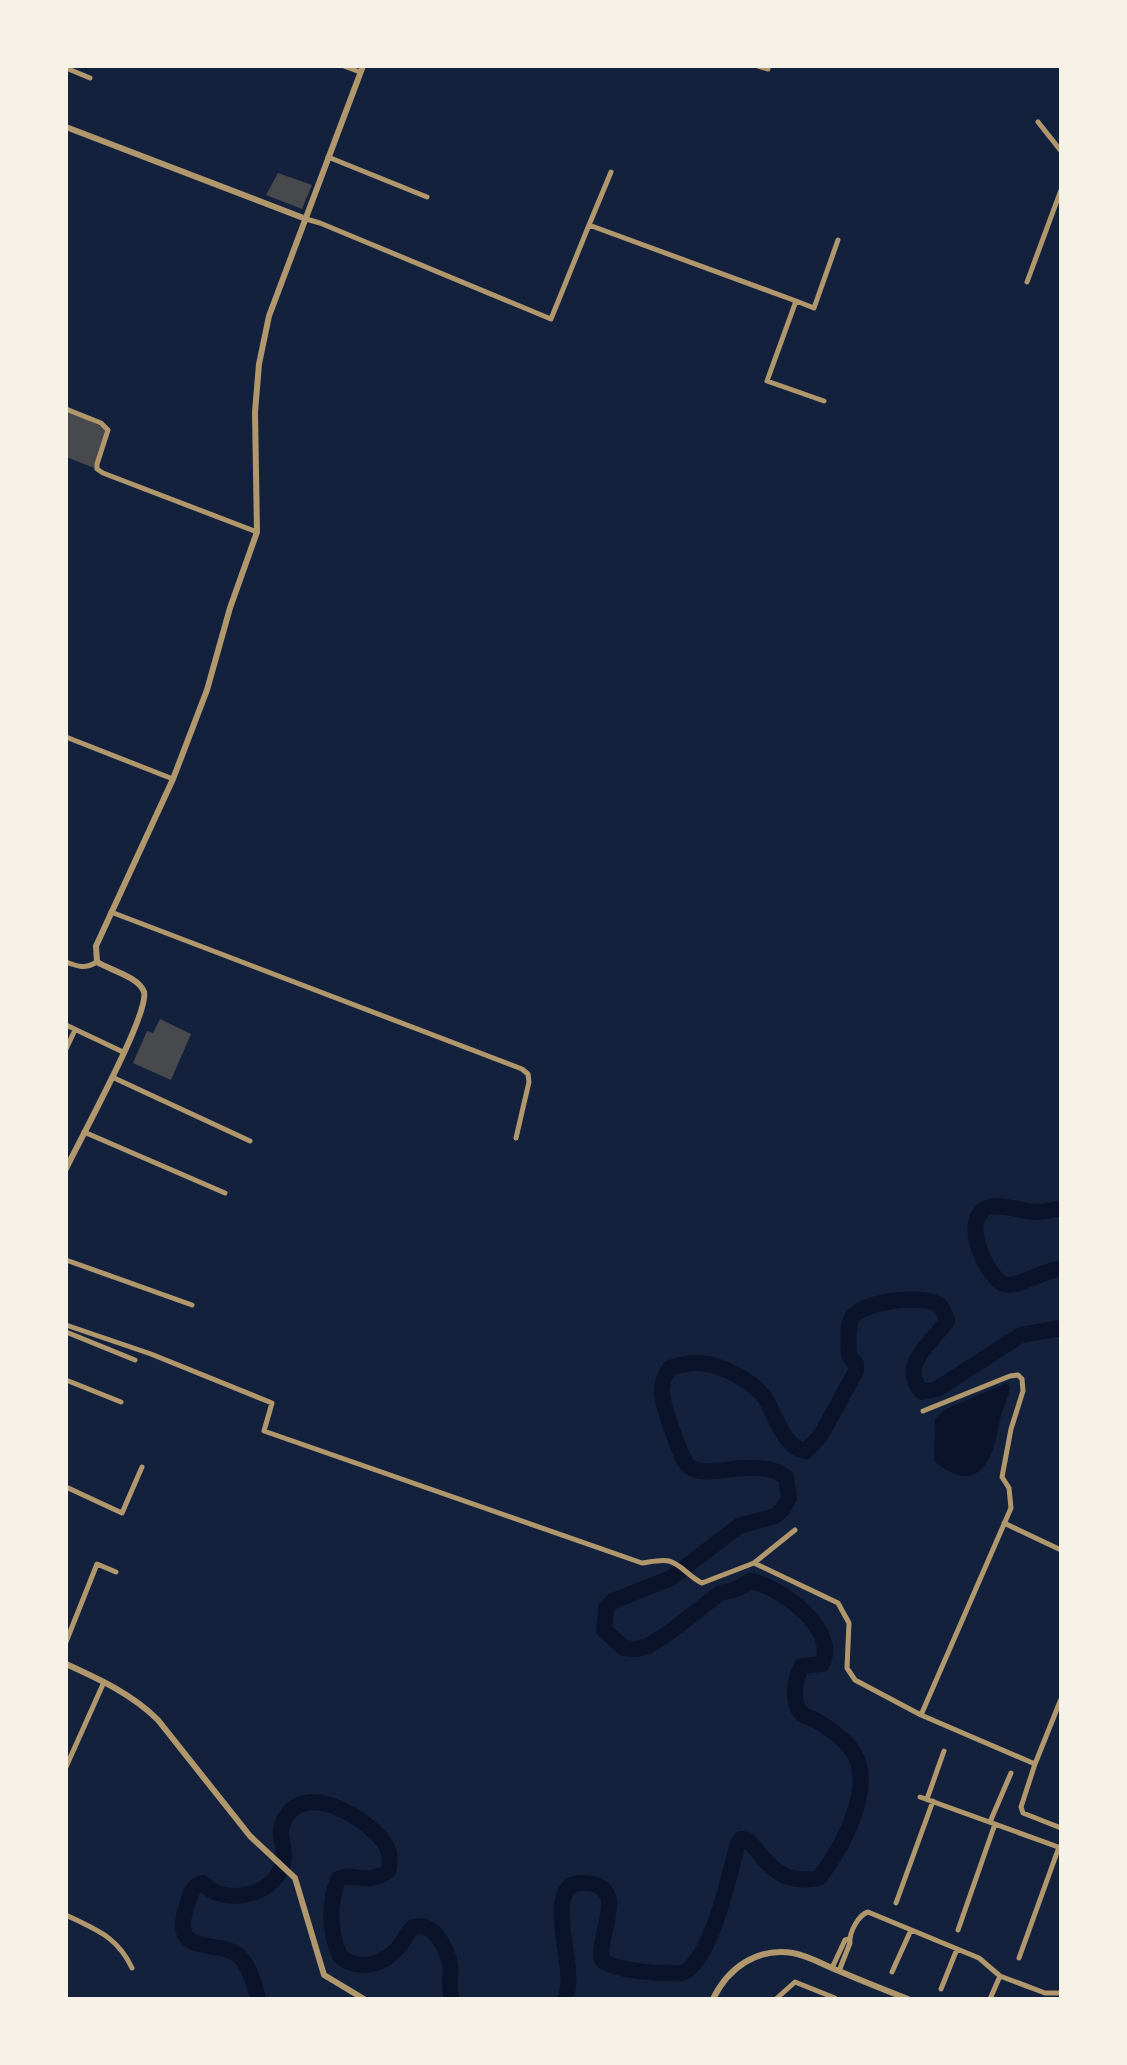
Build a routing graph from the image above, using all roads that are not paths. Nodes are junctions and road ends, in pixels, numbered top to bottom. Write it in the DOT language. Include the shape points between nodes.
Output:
graph roads {
  1 [pos="344,66"];
  2 [pos="758,66"];
  3 [pos="66,68"];
  4 [pos="361,69"];
  5 [pos="768,69"];
  6 [pos="90,78"];
  7 [pos="1038,122"];
  8 [pos="66,127"];
  9 [pos="1061,151"];
  10 [pos="327,157"];
  11 [pos="611,172"];
  12 [pos="1061,190"];
  13 [pos="427,197"];
  14 [pos="306,219"];
  15 [pos="589,225"];
  16 [pos="838,240"];
  17 [pos="1027,282"];
  18 [pos="796,301"];
  19 [pos="824,401"];
  20 [pos="66,409"];
  21 [pos="257,532"];
  22 [pos="66,737"];
  23 [pos="173,779"];
  24 [pos="111,912"];
  25 [pos="66,962"];
  26 [pos="97,962"];
  27 [pos="66,1025"];
  28 [pos="75,1030"];
  29 [pos="66,1049"];
  30 [pos="123,1052"];
  31 [pos="112,1077"];
  32 [pos="83,1131"];
  33 [pos="516,1138"];
  34 [pos="250,1141"];
  35 [pos="66,1169"];
  36 [pos="225,1193"];
  37 [pos="66,1260"];
  38 [pos="192,1305"];
  39 [pos="66,1325"];
  40 [pos="66,1332"];
  41 [pos="135,1360"];
  42 [pos="66,1380"];
  43 [pos="121,1402"];
  44 [pos="923,1411"];
  45 [pos="142,1467"];
  46 [pos="66,1487"];
  47 [pos="1004,1523"];
  48 [pos="795,1530"];
  49 [pos="1061,1550"];
  50 [pos="754,1563"];
  51 [pos="116,1572"];
  52 [pos="66,1642"];
  53 [pos="66,1664"];
  54 [pos="104,1681"];
  55 [pos="1061,1699"];
  56 [pos="921,1715"];
  57 [pos="944,1751"];
  58 [pos="1035,1764"];
  59 [pos="66,1767"];
  60 [pos="1011,1773"];
  61 [pos="920,1797"];
  62 [pos="930,1800"];
  63 [pos="992,1823"];
  64 [pos="1061,1828"];
  65 [pos="1060,1848"];
  66 [pos="896,1903"];
  67 [pos="66,1915"];
  68 [pos="911,1930"];
  69 [pos="958,1930"];
  70 [pos="957,1949"];
  71 [pos="1019,1958"];
  72 [pos="132,1968"];
  73 [pos="835,1970"];
  74 [pos="892,1972"];
  75 [pos="1000,1976"];
  76 [pos="941,1989"];
  77 [pos="1061,1993"];
  78 [pos="1048,1996"];
  79 [pos="835,1998"];
  80 [pos="364,1999"];
  81 [pos="713,1999"];
  82 [pos="776,1999"];
  83 [pos="908,1999"];
  84 [pos="990,1999"];
  1 -- 4 [label="street"];
  2 -- 5 [label="street"];
  3 -- 6 [label="street"];
  4 -- 10 [label="street"];
  7 -- 9 [label="street"];
  8 -- 14 [label="street"];
  10 -- 13 [label="street"];
  10 -- 14 [label="street"];
  11 -- 15 [label="street"];
  12 -- 17 [label="street"];
  14 -- 15 [label="street" via="551,319"];
  14 -- 21 [label="street" via="273,304 259,364"];
  15 -- 18 [label="street"];
  16 -- 18 [label="street" via="814,308"];
  18 -- 19 [label="street" via="767,381"];
  20 -- 21 [label="street" via="108,430 97,464 103,473"];
  21 -- 23 [label="street"];
  22 -- 23 [label="street"];
  23 -- 24 [label="street"];
  24 -- 26 [label="street" via="96,946"];
  24 -- 33 [label="street" via="522,1069 529,1082"];
  25 -- 26 [label="street" via="80,967"];
  26 -- 30 [label="street" via="135,982 144,994"];
  27 -- 28 [label="street"];
  28 -- 29 [label="street"];
  28 -- 30 [label="street"];
  30 -- 31 [label="street"];
  31 -- 32 [label="street"];
  31 -- 34 [label="street"];
  32 -- 35 [label="street"];
  32 -- 36 [label="street"];
  37 -- 38 [label="street"];
  39 -- 50 [label="street" via="272,1403 264,1431 642,1563 667,1560 702,1583"];
  40 -- 41 [label="street"];
  42 -- 43 [label="street"];
  44 -- 47 [label="street" via="1010,1376 1022,1379 1002,1477 1011,1508"];
  45 -- 46 [label="street" via="122,1513"];
  47 -- 49 [label="street"];
  47 -- 56 [label="street"];
  48 -- 50 [label="street"];
  50 -- 56 [label="street" via="838,1603 849,1623 847,1668 855,1680"];
  51 -- 52 [label="street" via="97,1564"];
  53 -- 54 [label="street"];
  54 -- 59 [label="street"];
  54 -- 80 [label="street" via="158,1720 268,1855 291,1872 324,1975"];
  55 -- 58 [label="street"];
  56 -- 58 [label="street"];
  57 -- 62 [label="street"];
  58 -- 64 [label="street" via="1023,1813"];
  60 -- 63 [label="street"];
  61 -- 62 [label="street"];
  62 -- 63 [label="street"];
  62 -- 66 [label="street"];
  63 -- 65 [label="street"];
  63 -- 69 [label="street"];
  65 -- 71 [label="street"];
  67 -- 72 [label="street" via="116,1941"];
  68 -- 70 [label="street"];
  68 -- 73 [label="street" via="864,1913 845,1940"];
  68 -- 74 [label="street"];
  70 -- 75 [label="street" via="979,1958"];
  70 -- 76 [label="street"];
  73 -- 81 [label="street" via="782,1952 755,1957 728,1975"];
  73 -- 83 [label="street"];
  75 -- 78 [label="street"];
  75 -- 84 [label="street"];
  77 -- 78 [label="street"];
  79 -- 82 [label="street" via="795,1982"];
}
